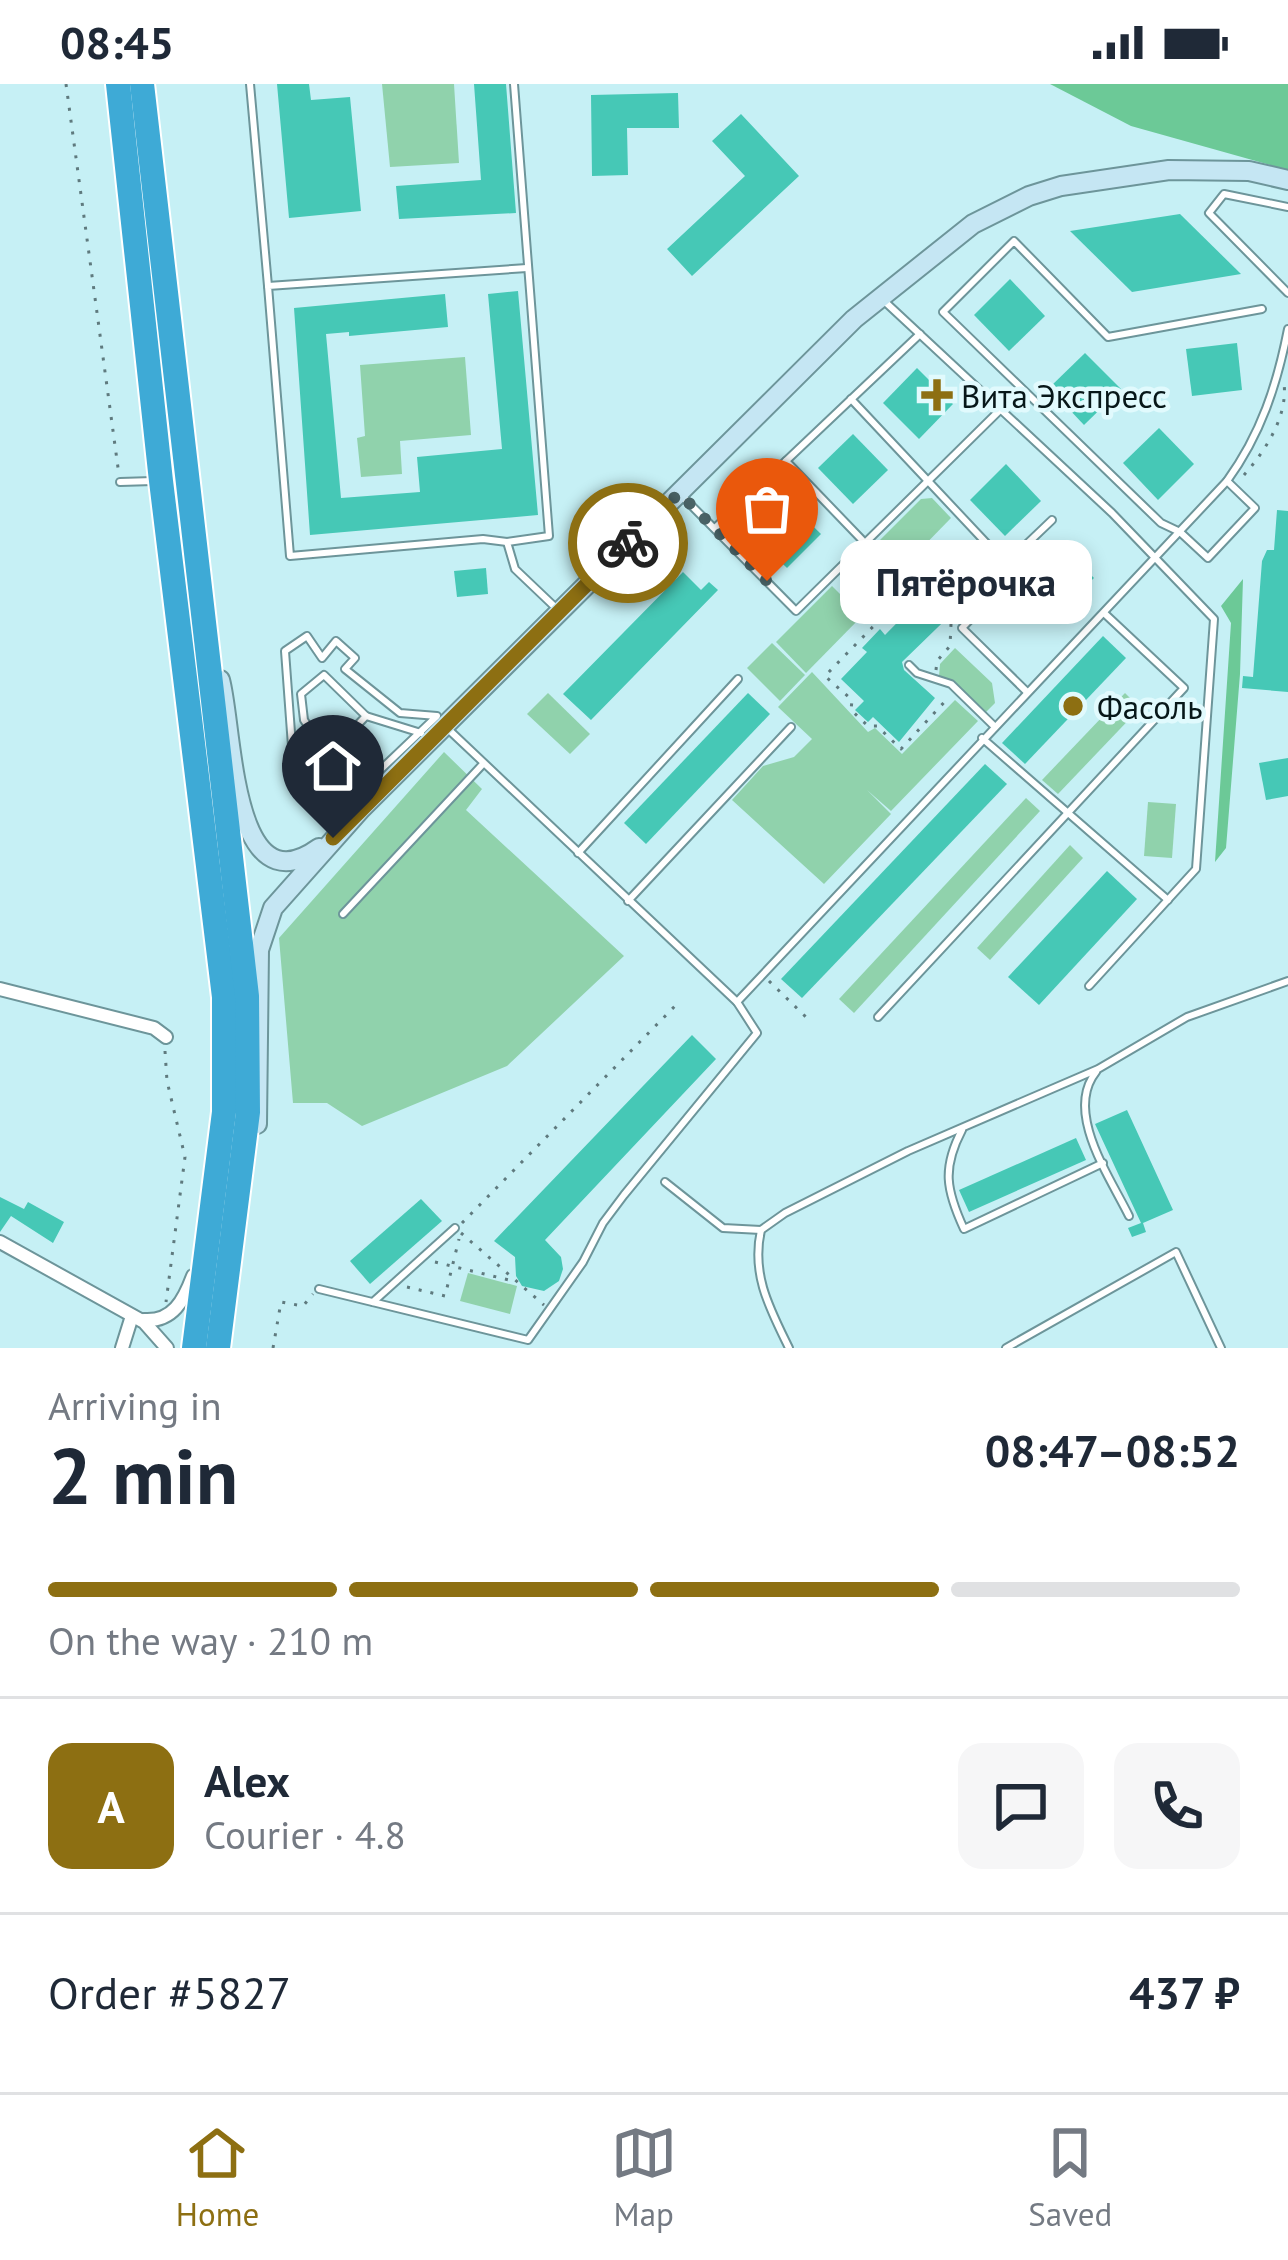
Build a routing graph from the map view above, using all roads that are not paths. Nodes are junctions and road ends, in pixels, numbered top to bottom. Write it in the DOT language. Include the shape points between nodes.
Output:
graph roads {
  1 [pos="118,84"];
  2 [pos="142,84"];
  3 [pos="250,84"];
  4 [pos="514,84"];
  5 [pos="1288,180"];
  6 [pos="1288,207"];
  7 [pos="527,268"];
  8 [pos="268,286"];
  9 [pos="1288,293"];
  10 [pos="879,296"];
  11 [pos="1262,309"];
  12 [pos="1288,329"];
  13 [pos="920,334"];
  14 [pos="851,399"];
  15 [pos="1001,409"];
  16 [pos="786,461"];
  17 [pos="161,481"];
  18 [pos="1227,481"];
  19 [pos="120,482"];
  20 [pos="928,482"];
  21 [pos="679,493"];
  22 [pos="1052,520"];
  23 [pos="715,528"];
  24 [pos="1180,532"];
  25 [pos="507,542"];
  26 [pos="866,543"];
  27 [pos="1157,557"];
  28 [pos="908,588"];
  29 [pos="559,612"];
  30 [pos="1104,614"];
  31 [pos="208,652"];
  32 [pos="909,665"];
  33 [pos="739,679"];
  34 [pos="1027,692"];
  35 [pos="366,716"];
  36 [pos="993,725"];
  37 [pos="791,728"];
  38 [pos="433,731"];
  39 [pos="982,738"];
  40 [pos="328,756"];
  41 [pos="483,764"];
  42 [pos="358,802"];
  43 [pos="1068,816"];
  44 [pos="333,838"];
  45 [pos="578,853"];
  46 [pos="1168,900"];
  47 [pos="628,901"];
  48 [pos="343,914"];
  49 [pos="219,941"];
  50 [pos="1288,981"];
  51 [pos="1089,986"];
  52 [pos="0,989"];
  53 [pos="737,1002"];
  54 [pos="878,1017"];
  55 [pos="166,1037"];
  56 [pos="1098,1069"];
  57 [pos="964,1126"];
  58 [pos="1103,1163"];
  59 [pos="665,1182"];
  60 [pos="241,1186"];
  61 [pos="1130,1216"];
  62 [pos="761,1230"];
  63 [pos="458,1231"];
  64 [pos="0,1242"];
  65 [pos="193,1276"];
  66 [pos="319,1289"];
  67 [pos="374,1302"];
  68 [pos="132,1316"];
  69 [pos="122,1348"];
  70 [pos="167,1348"];
  71 [pos="182,1348"];
  72 [pos="194,1348"];
  73 [pos="218,1348"];
  74 [pos="789,1348"];
  75 [pos="1006,1348"];
  76 [pos="1221,1348"];
  1 -- 17 [label="highway"];
  2 -- 31 [label="highway"];
  3 -- 8 [label="lane"];
  4 -- 7 [label="lane"];
  5 -- 10 [label="street" via="1169,170 1061,186 973,224"];
  6 -- 9 [label="lane" via="1224,194 1209,213"];
  7 -- 8 [label="lane"];
  7 -- 25 [label="lane" via="549,536"];
  8 -- 25 [label="lane" via="290,556"];
  10 -- 13 [label="lane"];
  10 -- 21 [label="street"];
  11 -- 24 [label="lane" via="1108,337 1015,242 943,312 1161,523"];
  12 -- 18 [label="lane" via="1268,410"];
  13 -- 14 [label="lane"];
  13 -- 15 [label="lane"];
  14 -- 16 [label="lane"];
  14 -- 20 [label="lane"];
  15 -- 20 [label="lane"];
  15 -- 27 [label="lane"];
  16 -- 23 [label="lane"];
  16 -- 26 [label="lane"];
  17 -- 19 [label="lane"];
  17 -- 49 [label="highway"];
  18 -- 24 [label="lane"];
  18 -- 24 [label="lane" via="1256,508 1208,558"];
  20 -- 22 [label="lane" via="1006,564"];
  20 -- 26 [label="lane"];
  21 -- 23 [label="lane"];
  21 -- 29 [label="street"];
  23 -- 26 [label="lane" via="796,611"];
  24 -- 27 [label="lane"];
  25 -- 29 [label="lane" via="515,569"];
  27 -- 30 [label="lane"];
  27 -- 46 [label="lane" via="1214,619 1196,869"];
  28 -- 34 [label="lane" via="946,550 993,595 962,628"];
  29 -- 38 [label="street"];
  30 -- 34 [label="lane"];
  30 -- 43 [label="lane" via="1184,688"];
  31 -- 44 [label="street" via="222,682 251,838 290,862"];
  31 -- 60 [label="highway" via="247,997"];
  32 -- 36 [label="lane" via="950,684"];
  33 -- 45 [label="lane"];
  34 -- 36 [label="lane"];
  35 -- 38 [label="lane"];
  35 -- 40 [label="lane"];
  35 -- 40 [label="lane" via="324,675 301,694 304,721"];
  36 -- 39 [label="lane"];
  37 -- 47 [label="lane"];
  38 -- 41 [label="lane"];
  38 -- 42 [label="street"];
  38 -- 42 [label="lane" via="437,716 400,713 345,669 355,658 336,640 322,658 307,636 285,651 292,746 334,814"];
  39 -- 43 [label="lane"];
  39 -- 53 [label="lane"];
  40 -- 42 [label="lane"];
  41 -- 45 [label="lane"];
  41 -- 48 [label="lane"];
  42 -- 44 [label="street"];
  43 -- 46 [label="lane"];
  43 -- 54 [label="lane"];
  44 -- 60 [label="street" via="272,908 262,932 260,1104"];
  45 -- 47 [label="lane"];
  46 -- 51 [label="lane"];
  47 -- 53 [label="lane"];
  49 -- 65 [label="street" via="213,1112"];
  49 -- 72 [label="highway" via="224,1112"];
  50 -- 56 [label="lane" via="1187,1017"];
  52 -- 55 [label="street"];
  53 -- 67 [label="lane" via="757,1033 624,1195 528,1340"];
  56 -- 57 [label="lane"];
  56 -- 58 [label="lane" via="1087,1083 1086,1121"];
  57 -- 58 [label="lane" via="945,1175 964,1229"];
  57 -- 62 [label="lane"];
  58 -- 61 [label="lane"];
  59 -- 62 [label="lane" via="723,1228"];
  60 -- 73 [label="highway"];
  62 -- 74 [label="lane" via="763,1296"];
  63 -- 67 [label="lane"];
  64 -- 68 [label="street"];
  65 -- 68 [label="street" via="164,1318"];
  65 -- 71 [label="street"];
  66 -- 67 [label="lane"];
  68 -- 69 [label="street"];
  68 -- 70 [label="street"];
  75 -- 76 [label="lane" via="1176,1252"];
}
